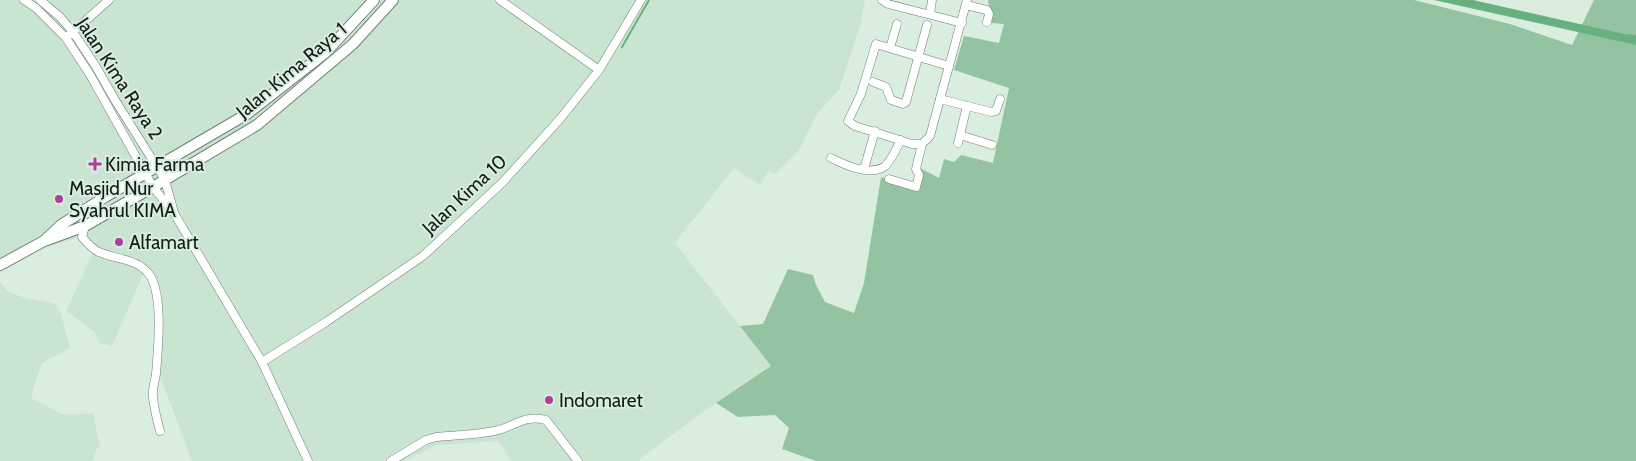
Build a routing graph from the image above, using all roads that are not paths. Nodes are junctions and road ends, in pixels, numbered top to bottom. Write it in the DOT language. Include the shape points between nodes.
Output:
graph roads {
  1 [pos="24,0"];
  2 [pos="40,0"];
  3 [pos="109,0"];
  4 [pos="374,0"];
  5 [pos="393,0"];
  6 [pos="500,0"];
  7 [pos="641,0"];
  8 [pos="882,0"];
  9 [pos="932,0"];
  10 [pos="967,2"];
  11 [pos="930,14"];
  12 [pos="987,22"];
  13 [pos="962,23"];
  14 [pos="897,24"];
  15 [pos="927,25"];
  16 [pos="73,32"];
  17 [pos="66,38"];
  18 [pos="890,48"];
  19 [pos="918,56"];
  20 [pos="949,66"];
  21 [pos="599,70"];
  22 [pos="873,82"];
  23 [pos="940,99"];
  24 [pos="1000,99"];
  25 [pos="967,106"];
  26 [pos="875,131"];
  27 [pos="960,135"];
  28 [pos="901,140"];
  29 [pos="958,143"];
  30 [pos="922,144"];
  31 [pos="992,145"];
  32 [pos="831,158"];
  33 [pos="157,166"];
  34 [pos="864,169"];
  35 [pos="146,172"];
  36 [pos="889,179"];
  37 [pos="164,180"];
  38 [pos="154,187"];
  39 [pos="174,213"];
  40 [pos="85,226"];
  41 [pos="69,233"];
  42 [pos="82,237"];
  43 [pos="44,241"];
  44 [pos="0,265"];
  45 [pos="262,362"];
  46 [pos="160,431"];
  47 [pos="308,461"];
  48 [pos="392,461"];
  49 [pos="578,461"];
  1 -- 17 [label="street, Jalan Kima Raya 2"];
  2 -- 16 [label="street, Jalan Kima Raya 2"];
  3 -- 16 [label="street"];
  4 -- 33 [label="main road" via="324,53 286,85 247,114"];
  5 -- 37 [label="main road, Jalan Kima Raya 1" via="353,44 257,125"];
  6 -- 21 [label="street"];
  7 -- 21 [label="street, Jalan Kima 10"];
  8 -- 11 [label="street"];
  9 -- 11 [label="street"];
  10 -- 12 [label="street" via="987,10"];
  10 -- 13 [label="street"];
  11 -- 13 [label="street"];
  13 -- 20 [label="street"];
  14 -- 18 [label="street"];
  15 -- 19 [label="street"];
  16 -- 17 [label="street"];
  16 -- 33 [label="street, Jalan Kima Raya 2"];
  17 -- 35 [label="street, Jalan Kima Raya 2"];
  18 -- 19 [label="street"];
  18 -- 26 [label="street" via="880,44 875,46 861,94 848,118 849,123 855,126"];
  19 -- 20 [label="street"];
  19 -- 22 [label="street" via="904,103 891,100 886,87"];
  20 -- 23 [label="street"];
  21 -- 45 [label="street, Jalan Kima 10" via="502,183 422,256"];
  23 -- 25 [label="street"];
  23 -- 30 [label="street" via="930,136"];
  24 -- 25 [label="street" via="994,112"];
  25 -- 27 [label="street"];
  26 -- 28 [label="street"];
  26 -- 34 [label="street"];
  27 -- 29 [label="street"];
  27 -- 31 [label="street"];
  28 -- 30 [label="street"];
  28 -- 34 [label="street" via="884,167"];
  30 -- 36 [label="street" via="916,187"];
  32 -- 34 [label="street"];
  33 -- 35 [label="main road"];
  33 -- 37 [label="street, Jalan Kima Raya 2"];
  35 -- 38 [label="street, Jalan Kima Raya 2"];
  35 -- 43 [label="main road" via="80,212"];
  37 -- 38 [label="main road, Jalan Kima Raya 1"];
  37 -- 39 [label="street"];
  38 -- 39 [label="street"];
  38 -- 40 [label="main road, Jalan Kima Raya 1"];
  39 -- 45 [label="street"];
  40 -- 41 [label="main road, Jalan Kima Raya 1"];
  40 -- 42 [label="street"];
  41 -- 42 [label="street"];
  41 -- 43 [label="main road, Jalan Kima Raya 1"];
  42 -- 46 [label="street" via="94,249 146,270 156,285 157,349 153,396"];
  43 -- 44 [label="main road"];
  45 -- 47 [label="street"];
  48 -- 49 [label="street" via="426,440 494,431 527,418 538,418 546,420"];
}
